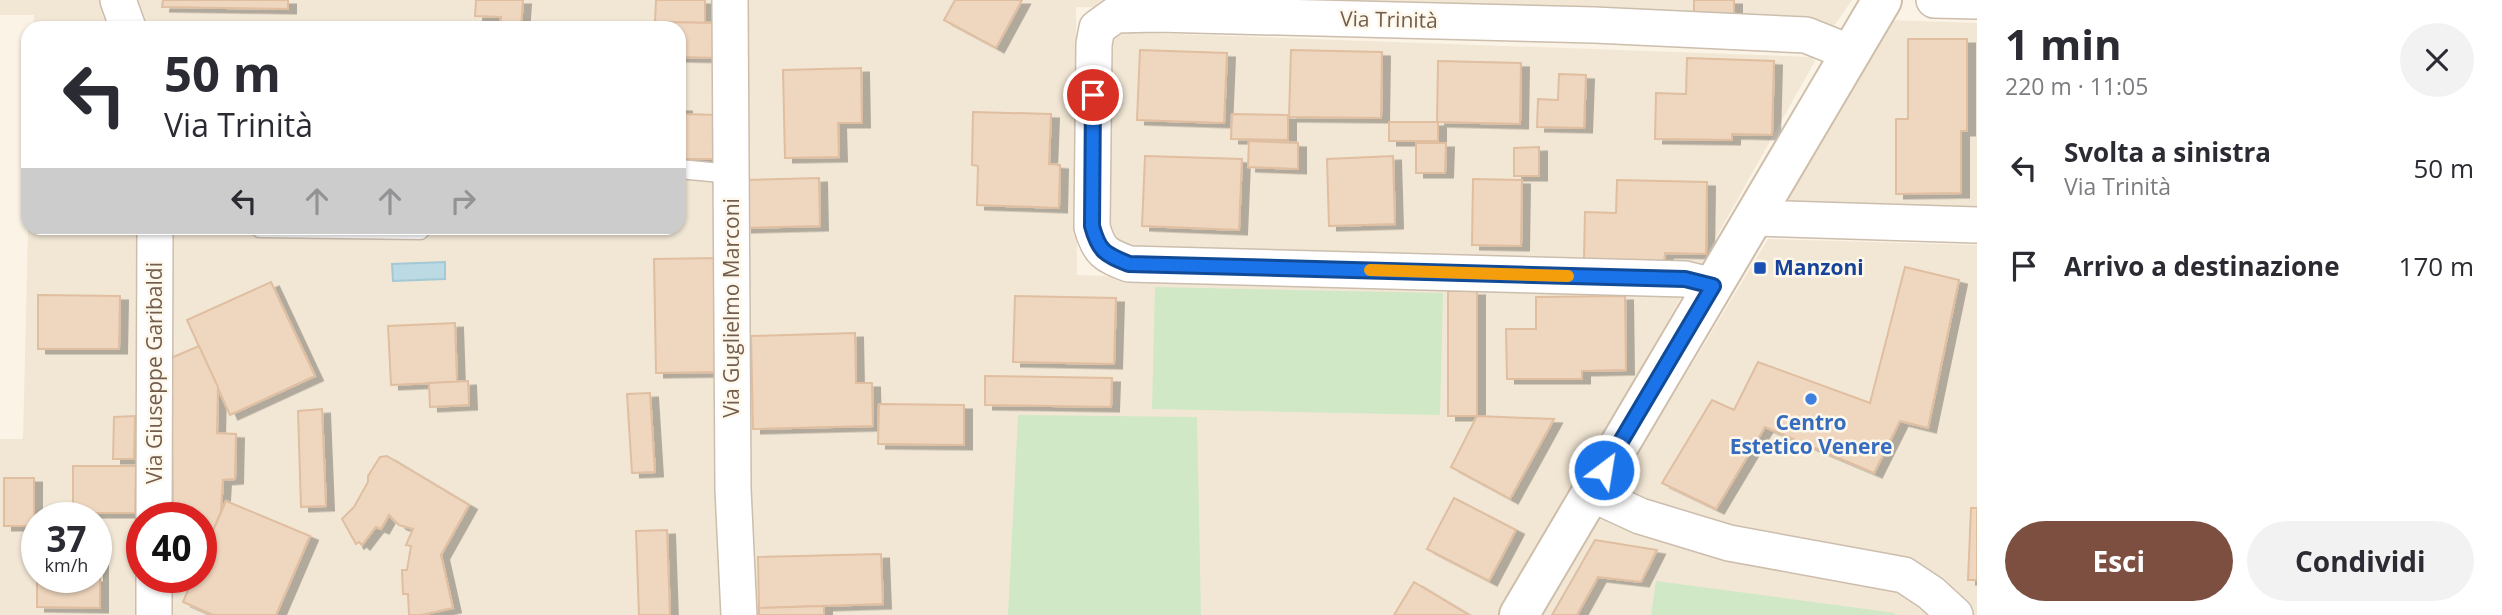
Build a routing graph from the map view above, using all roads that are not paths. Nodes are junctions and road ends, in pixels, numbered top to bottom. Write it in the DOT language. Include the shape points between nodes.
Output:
graph roads {
  1 [pos="118,0"];
  2 [pos="730,0"];
  3 [pos="1882,0"];
  4 [pos="1934,0"];
  5 [pos="1977,1"];
  6 [pos="126,21"];
  7 [pos="1851,54"];
  8 [pos="686,170"];
  9 [pos="732,174"];
  10 [pos="1754,218"];
  11 [pos="1977,225"];
  12 [pos="155,235"];
  13 [pos="1713,286"];
  14 [pos="1590,493"];
  15 [pos="154,502"];
  16 [pos="154,593"];
  17 [pos="154,615"];
  18 [pos="739,615"];
  19 [pos="1519,615"];
  20 [pos="1955,615"];
  1 -- 6 [label="street"];
  2 -- 9 [label="street, Via Guglielmo Marconi"];
  3 -- 7 [label="street"];
  4 -- 5 [label="street"];
  7 -- 10 [label="street"];
  7 -- 13 [label="street, Via Trinità" via="1806,35 1594,25 1129,14 1115,15 1097,28 1092,226 1106,255 1129,264 1685,279"];
  8 -- 9 [label="lane"];
  9 -- 18 [label="street, Via Guglielmo Marconi" via="733,489"];
  10 -- 11 [label="street"];
  10 -- 13 [label="street"];
  12 -- 15 [label="street, Via Giuseppe Garibaldi"];
  13 -- 14 [label="street"];
  14 -- 19 [label="street"];
  14 -- 20 [label="street" via="1640,516 1729,543 1904,575"];
  16 -- 17 [label="street"];
}
